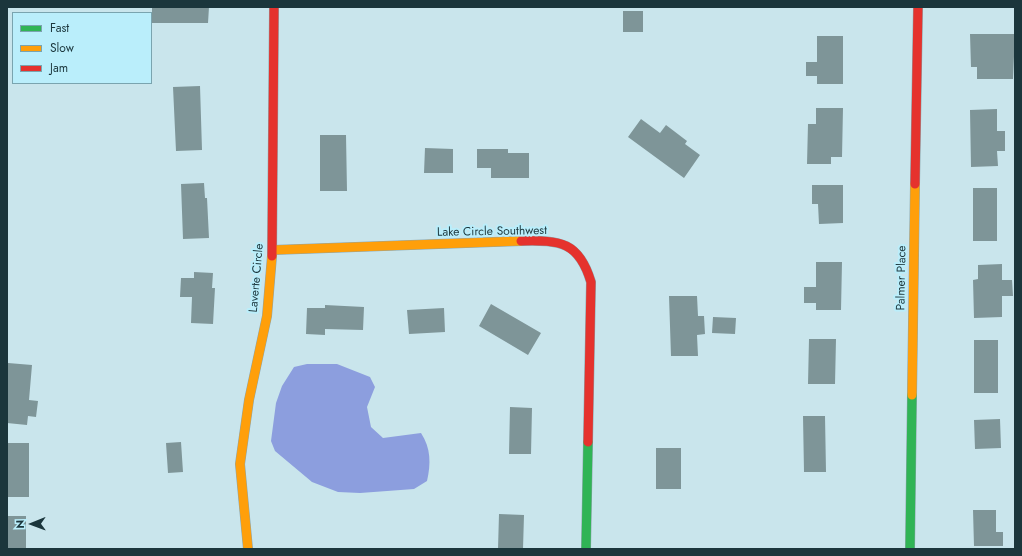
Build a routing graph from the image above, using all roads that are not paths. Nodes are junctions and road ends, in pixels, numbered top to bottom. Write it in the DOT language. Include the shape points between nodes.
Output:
graph roads {
  1 [pos="274,7"];
  2 [pos="918,7"];
  3 [pos="273,250"];
  4 [pos="248,549"];
  5 [pos="586,549"];
  6 [pos="910,549"];
  1 -- 3 [label="street, Laverte Circle"];
  2 -- 6 [label="street, Palmer Place"];
  3 -- 4 [label="street, Laverte Circle" via="267,316 249,400 240,464"];
  3 -- 5 [label="street, Lake Circle Southwest" via="533,241 564,244 580,253 591,282"];
}
